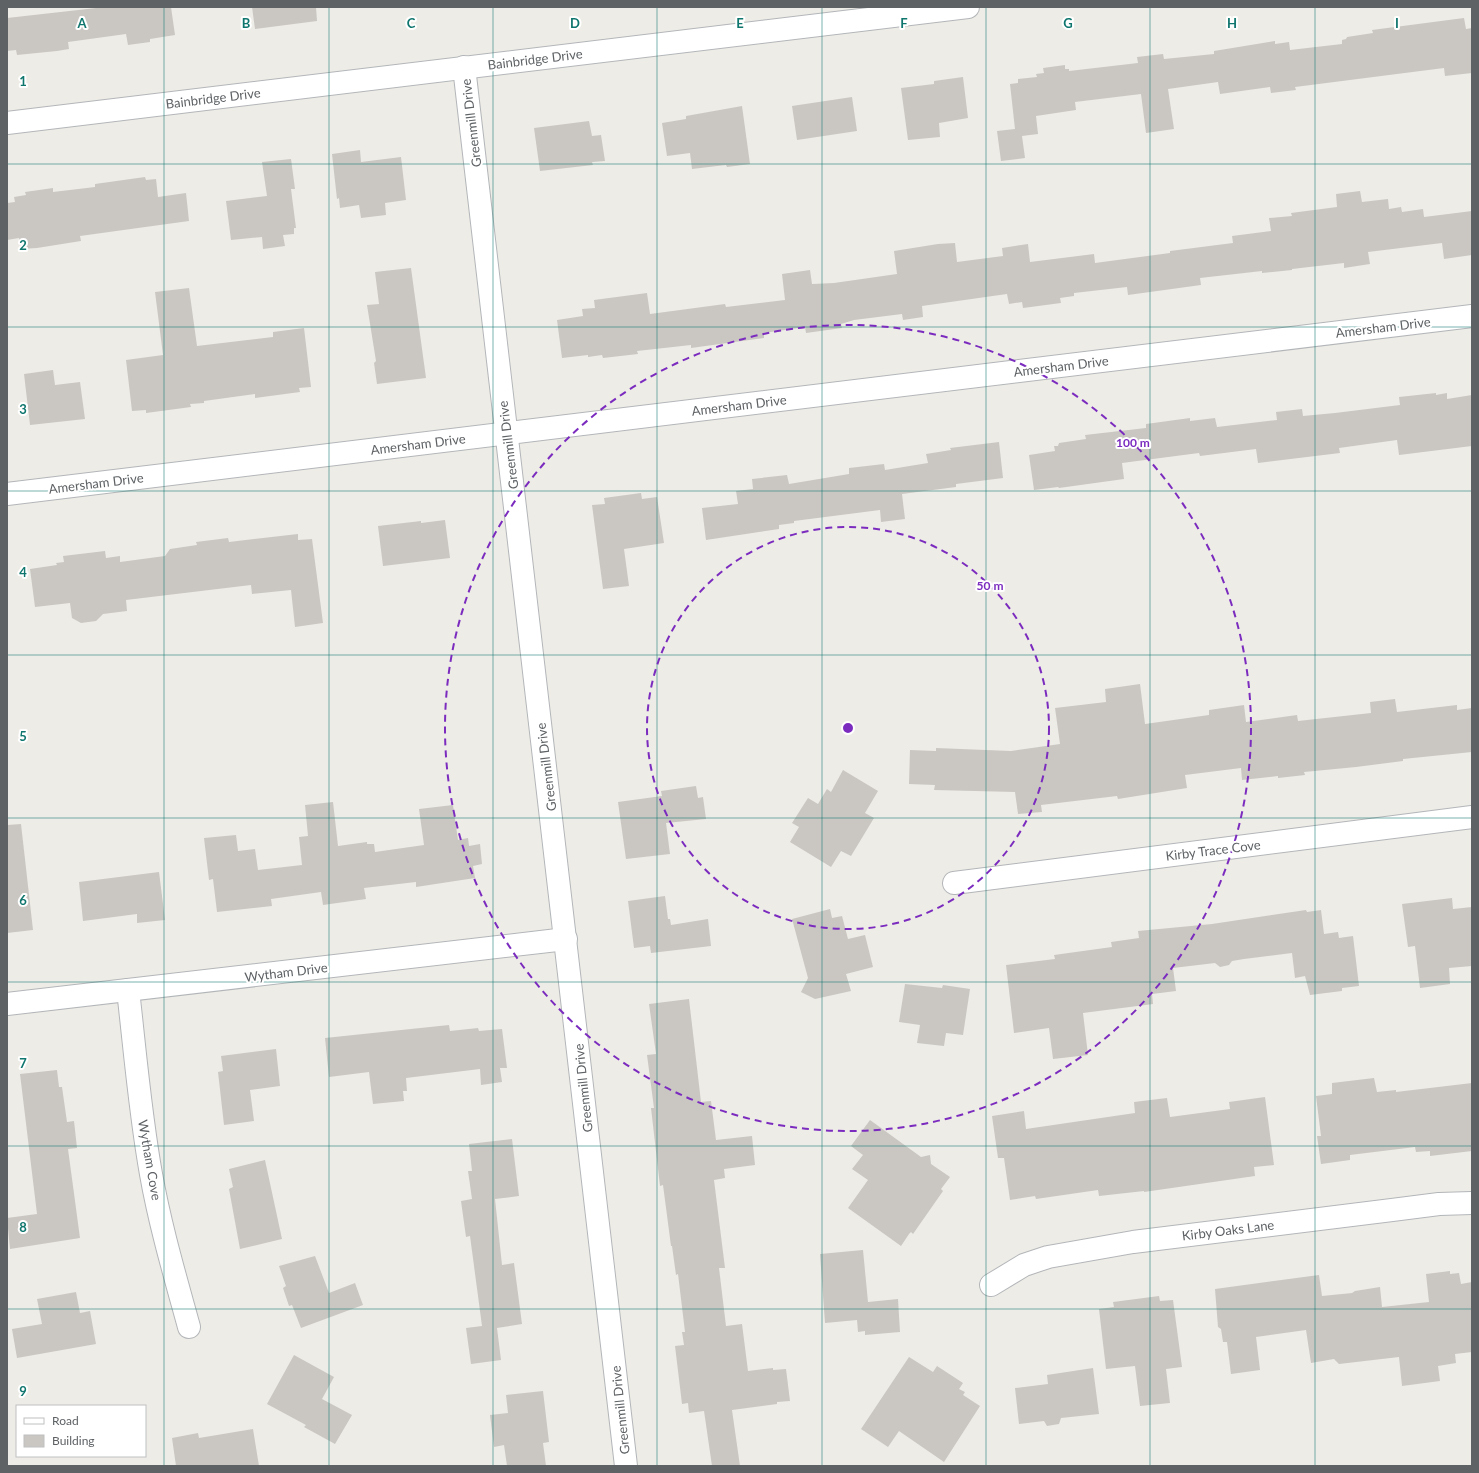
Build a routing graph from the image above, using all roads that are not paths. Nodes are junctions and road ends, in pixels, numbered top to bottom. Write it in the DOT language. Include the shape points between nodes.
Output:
graph roads {
  1 [pos="968,7"];
  2 [pos="464,67"];
  3 [pos="7,123"];
  4 [pos="1472,316"];
  5 [pos="507,433"];
  6 [pos="7,494"];
  7 [pos="1472,817"];
  8 [pos="954,883"];
  9 [pos="566,939"];
  10 [pos="128,990"];
  11 [pos="7,1004"];
  12 [pos="1472,1203"];
  13 [pos="991,1285"];
  14 [pos="189,1327"];
  15 [pos="626,1466"];
  1 -- 2 [label="street, Bainbridge Drive"];
  2 -- 3 [label="street, Bainbridge Drive"];
  2 -- 5 [label="street, Greenmill Drive"];
  4 -- 5 [label="street, Amersham Drive"];
  5 -- 6 [label="street, Amersham Drive"];
  5 -- 9 [label="street, Greenmill Drive"];
  7 -- 8 [label="street, Kirby Trace Cove"];
  9 -- 10 [label="street, Wytham Drive"];
  9 -- 15 [label="street, Greenmill Drive"];
  10 -- 11 [label="street, Wytham Drive"];
  10 -- 14 [label="street, Wytham Cove" via="151,1173 161,1223"];
  12 -- 13 [label="street, Kirby Oaks Lane" via="1439,1204 1103,1247 1048,1257 1024,1265"];
}
